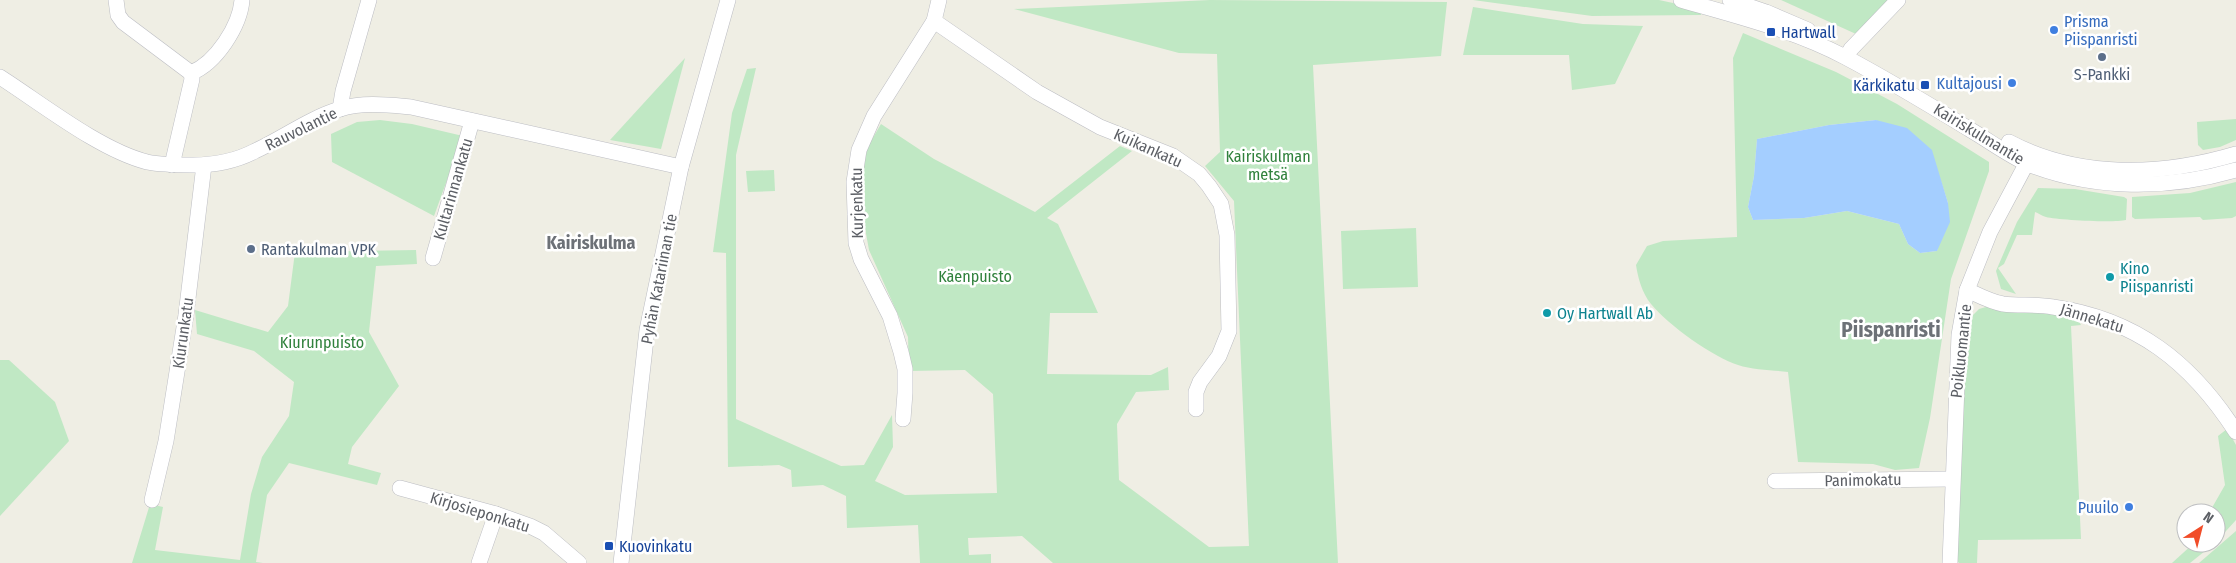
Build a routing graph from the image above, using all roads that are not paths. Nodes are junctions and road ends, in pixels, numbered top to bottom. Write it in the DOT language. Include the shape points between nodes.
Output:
graph roads {
  1 [pos="116,0"];
  2 [pos="242,0"];
  3 [pos="369,0"];
  4 [pos="728,0"];
  5 [pos="939,0"];
  6 [pos="1681,0"];
  7 [pos="1730,0"];
  8 [pos="1898,0"];
  9 [pos="934,21"];
  10 [pos="1848,53"];
  11 [pos="191,73"];
  12 [pos="0,77"];
  13 [pos="340,109"];
  14 [pos="472,121"];
  15 [pos="2236,154"];
  16 [pos="2029,158"];
  17 [pos="172,165"];
  18 [pos="204,165"];
  19 [pos="682,167"];
  20 [pos="2236,170"];
  21 [pos="433,258"];
  22 [pos="1967,290"];
  23 [pos="1196,409"];
  24 [pos="903,419"];
  25 [pos="2236,432"];
  26 [pos="1951,479"];
  27 [pos="1775,481"];
  28 [pos="400,488"];
  29 [pos="152,500"];
  30 [pos="496,514"];
  31 [pos="479,563"];
  32 [pos="579,563"];
  33 [pos="621,563"];
  34 [pos="1950,563"];
  1 -- 11 [label="street" via="118,15 123,22"];
  2 -- 11 [label="street" via="238,20 216,56"];
  3 -- 13 [label="street"];
  4 -- 19 [label="street, Pyhän Katariinan tie"];
  5 -- 9 [label="street, Kurjenkatu"];
  6 -- 10 [label="street, Kairiskulmantie"];
  7 -- 10 [label="street, Kairiskulmantie" via="1766,12"];
  8 -- 10 [label="street"];
  9 -- 23 [label="street, Kuikankatu" via="1037,92 1100,127 1173,156 1199,174 1209,186 1221,204 1227,235 1229,331 1219,356 1200,382"];
  9 -- 24 [label="street, Kurjenkatu" via="874,116 859,150 854,182 856,243 890,316 901,352 905,393"];
  10 -- 16 [label="street, Kairiskulmantie"];
  11 -- 17 [label="street"];
  12 -- 17 [label="street, Rauvolantie" via="124,154"];
  13 -- 14 [label="street, Rauvolantie" via="384,104"];
  13 -- 18 [label="street, Rauvolantie" via="253,152"];
  14 -- 19 [label="street, Rauvolantie"];
  14 -- 21 [label="street, Kultarinnankatu"];
  15 -- 16 [label="street, Kairiskulmantie" via="2186,166 2129,171"];
  16 -- 20 [label="street, Kairiskulmantie" via="2077,178 2129,185 2188,181"];
  16 -- 22 [label="street, Poikluomantie" via="1990,232"];
  17 -- 18 [label="street, Rauvolantie"];
  18 -- 29 [label="street, Kiurunkatu" via="170,421"];
  19 -- 33 [label="street, Pyhän Katariinan tie" via="647,330"];
  22 -- 25 [label="street, Jännekatu" via="2001,304 2052,306 2094,316 2144,337 2185,368 2219,405"];
  22 -- 26 [label="street, Poikluomantie" via="1959,335"];
  26 -- 27 [label="street, Panimokatu"];
  26 -- 34 [label="street, Poikluomantie"];
  28 -- 30 [label="street, Kirjosieponkatu"];
  30 -- 31 [label="street"];
  30 -- 32 [label="street, Kirjosieponkatu" via="544,533"];
}
